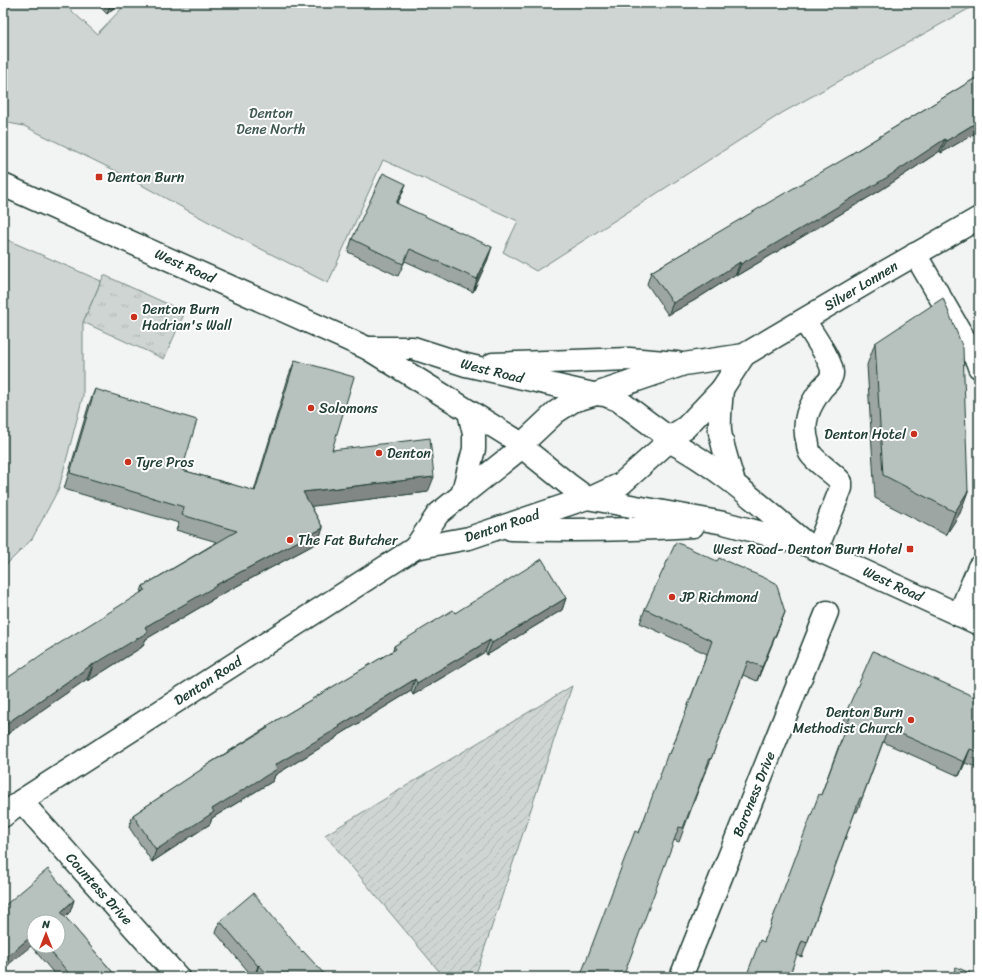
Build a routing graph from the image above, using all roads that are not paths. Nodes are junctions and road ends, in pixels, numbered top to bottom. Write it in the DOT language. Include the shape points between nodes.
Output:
graph roads {
  1 [pos="3,185"];
  2 [pos="979,218"];
  3 [pos="915,254"];
  4 [pos="804,320"];
  5 [pos="367,348"];
  6 [pos="744,355"];
  7 [pos="684,364"];
  8 [pos="466,365"];
  9 [pos="979,367"];
  10 [pos="722,389"];
  11 [pos="595,394"];
  12 [pos="469,412"];
  13 [pos="669,439"];
  14 [pos="522,446"];
  15 [pos="734,483"];
  16 [pos="462,494"];
  17 [pos="589,498"];
  18 [pos="724,524"];
  19 [pos="498,529"];
  20 [pos="812,547"];
  21 [pos="415,548"];
  22 [pos="979,567"];
  23 [pos="827,612"];
  24 [pos="959,615"];
  25 [pos="979,624"];
  26 [pos="20,801"];
  27 [pos="3,816"];
  28 [pos="178,977"];
  29 [pos="681,977"];
  1 -- 5 [label="main road, West Road"];
  2 -- 3 [label="main road, Silver Lonnen"];
  3 -- 4 [label="main road, Silver Lonnen"];
  3 -- 9 [label="main road"];
  4 -- 6 [label="main road, Silver Lonnen"];
  4 -- 20 [label="main road" via="830,363 832,372 831,378 807,413 805,433 810,453 841,482 841,488"];
  5 -- 8 [label="main road, West Road" via="413,348"];
  5 -- 12 [label="main road, West Road"];
  6 -- 7 [label="main road, Silver Lonnen"];
  6 -- 10 [label="main road, Silver Lonnen"];
  7 -- 8 [label="main road" via="628,359"];
  7 -- 11 [label="main road, Silver Lonnen"];
  8 -- 11 [label="main road, West Road"];
  10 -- 13 [label="main road, Silver Lonnen" via="686,427"];
  10 -- 15 [label="main road" via="720,432"];
  11 -- 13 [label="main road, West Road" via="618,400"];
  11 -- 14 [label="main road, Silver Lonnen" via="573,401 556,412"];
  12 -- 14 [label="main road, West Road"];
  12 -- 16 [label="main road" via="474,434 474,449"];
  13 -- 15 [label="main road, West Road"];
  13 -- 17 [label="main road, Denton Road" via="621,484"];
  14 -- 16 [label="main road, Denton Road"];
  14 -- 17 [label="main road, West Road"];
  15 -- 20 [label="main road, West Road"];
  16 -- 21 [label="main road, Denton Road" via="438,514"];
  17 -- 18 [label="main road, West Road"];
  17 -- 19 [label="main road, Denton Road"];
  18 -- 19 [label="main road" via="639,529"];
  18 -- 20 [label="main road, West Road"];
  19 -- 21 [label="main road, Denton Road" via="469,538"];
  20 -- 24 [label="main road, West Road"];
  21 -- 26 [label="main road, Denton Road"];
  22 -- 24 [label="main road"];
  23 -- 29 [label="main road, Baroness Drive"];
  24 -- 25 [label="main road, West Road"];
  26 -- 27 [label="main road, Denton Road"];
  26 -- 28 [label="main road, Countess Drive"];
}
